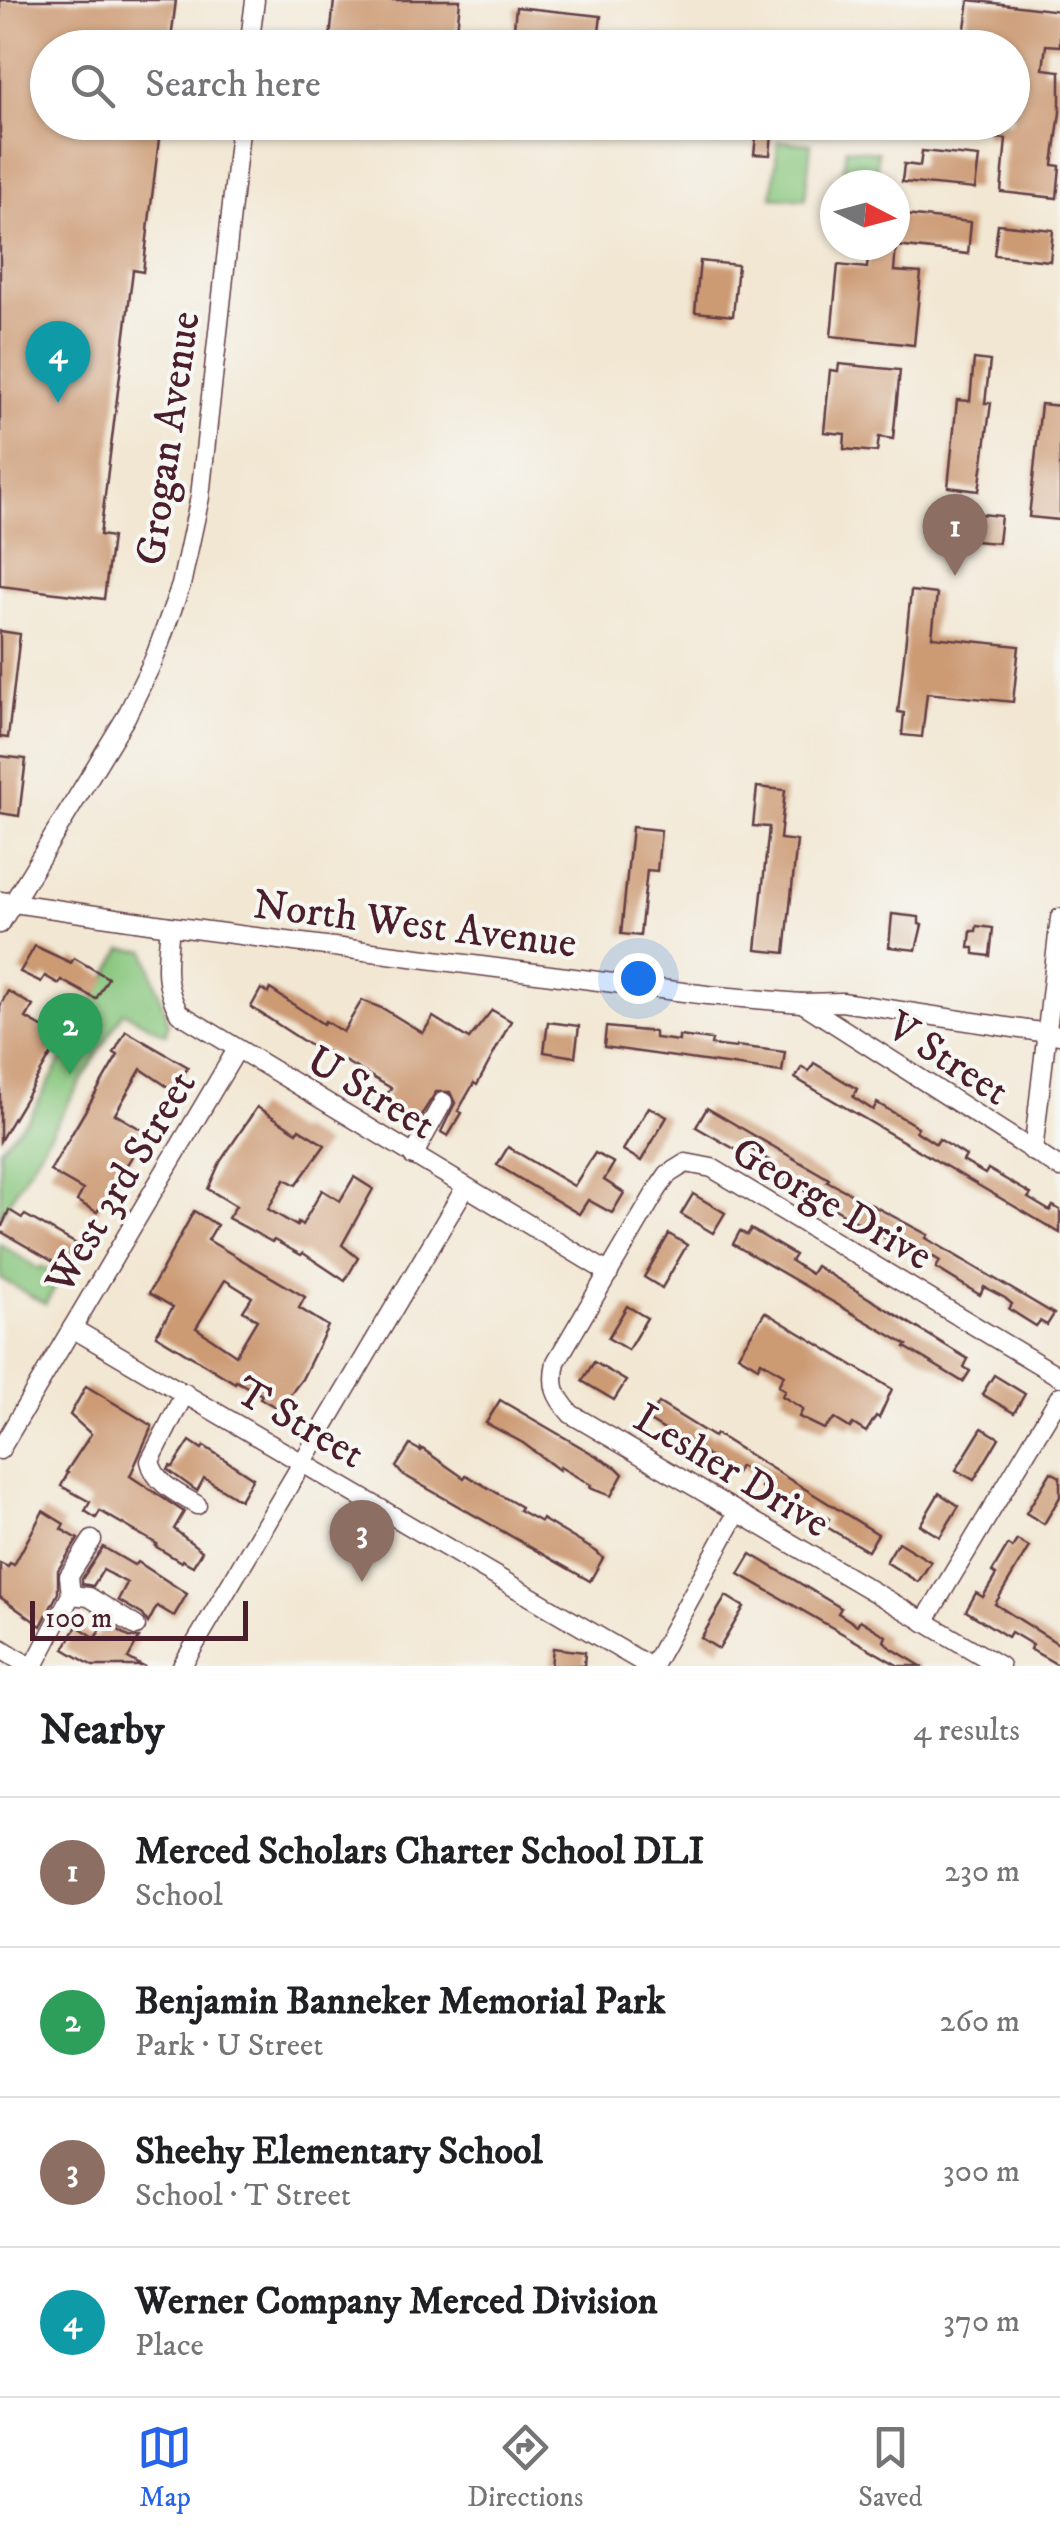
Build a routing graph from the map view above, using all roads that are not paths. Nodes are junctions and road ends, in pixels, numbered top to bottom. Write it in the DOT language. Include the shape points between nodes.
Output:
graph roads {
  1 [pos="255,0"];
  2 [pos="252,30"];
  3 [pos="239,140"];
  4 [pos="6,902"];
  5 [pos="1060,918"];
  6 [pos="0,924"];
  7 [pos="170,926"];
  8 [pos="802,1003"];
  9 [pos="1054,1034"];
  10 [pos="236,1051"];
  11 [pos="444,1102"];
  12 [pos="1032,1152"];
  13 [pos="413,1156"];
  14 [pos="1060,1168"];
  15 [pos="465,1188"];
  16 [pos="609,1273"];
  17 [pos="72,1328"];
  18 [pos="1060,1377"];
  19 [pos="185,1393"];
  20 [pos="1060,1396"];
  21 [pos="0,1450"];
  22 [pos="302,1462"];
  23 [pos="197,1506"];
  24 [pos="737,1513"];
  25 [pos="92,1540"];
  26 [pos="71,1595"];
  27 [pos="924,1622"];
  28 [pos="136,1626"];
  29 [pos="0,1648"];
  30 [pos="31,1666"];
  31 [pos="182,1666"];
  32 [pos="651,1666"];
  33 [pos="1000,1666"];
  1 -- 2 [label="street"];
  3 -- 4 [label="street, Grogan Avenue" via="200,497 181,585 126,716"];
  4 -- 6 [label="street, Grogan Avenue"];
  4 -- 7 [label="street, North West Avenue"];
  5 -- 9 [label="street"];
  7 -- 8 [label="street, North West Avenue"];
  7 -- 10 [label="street, U Street" via="168,993 179,1014"];
  8 -- 9 [label="street, North West Avenue" via="842,1002"];
  8 -- 12 [label="street, V Street"];
  9 -- 12 [label="street"];
  10 -- 13 [label="street, U Street"];
  10 -- 17 [label="street, West 3rd Street"];
  11 -- 13 [label="street"];
  12 -- 14 [label="street, V Street"];
  13 -- 15 [label="street, U Street"];
  15 -- 16 [label="street, U Street"];
  15 -- 22 [label="street"];
  16 -- 18 [label="street, George Drive" via="668,1174 686,1163 712,1168"];
  16 -- 24 [label="street, Lesher Drive" via="556,1362 552,1383 558,1400"];
  17 -- 19 [label="street, T Street"];
  17 -- 21 [label="street, West 3rd Street"];
  19 -- 22 [label="street, T Street"];
  19 -- 23 [label="street" via="150,1462 152,1472"];
  20 -- 27 [label="street"];
  22 -- 31 [label="street"];
  22 -- 32 [label="street, T Street"];
  24 -- 27 [label="street, Lesher Drive"];
  24 -- 32 [label="street"];
  25 -- 26 [label="street" via="69,1576"];
  26 -- 28 [label="street" via="88,1597"];
  26 -- 30 [label="street"];
  27 -- 33 [label="street, Lesher Drive"];
  29 -- 30 [label="street"];
}
